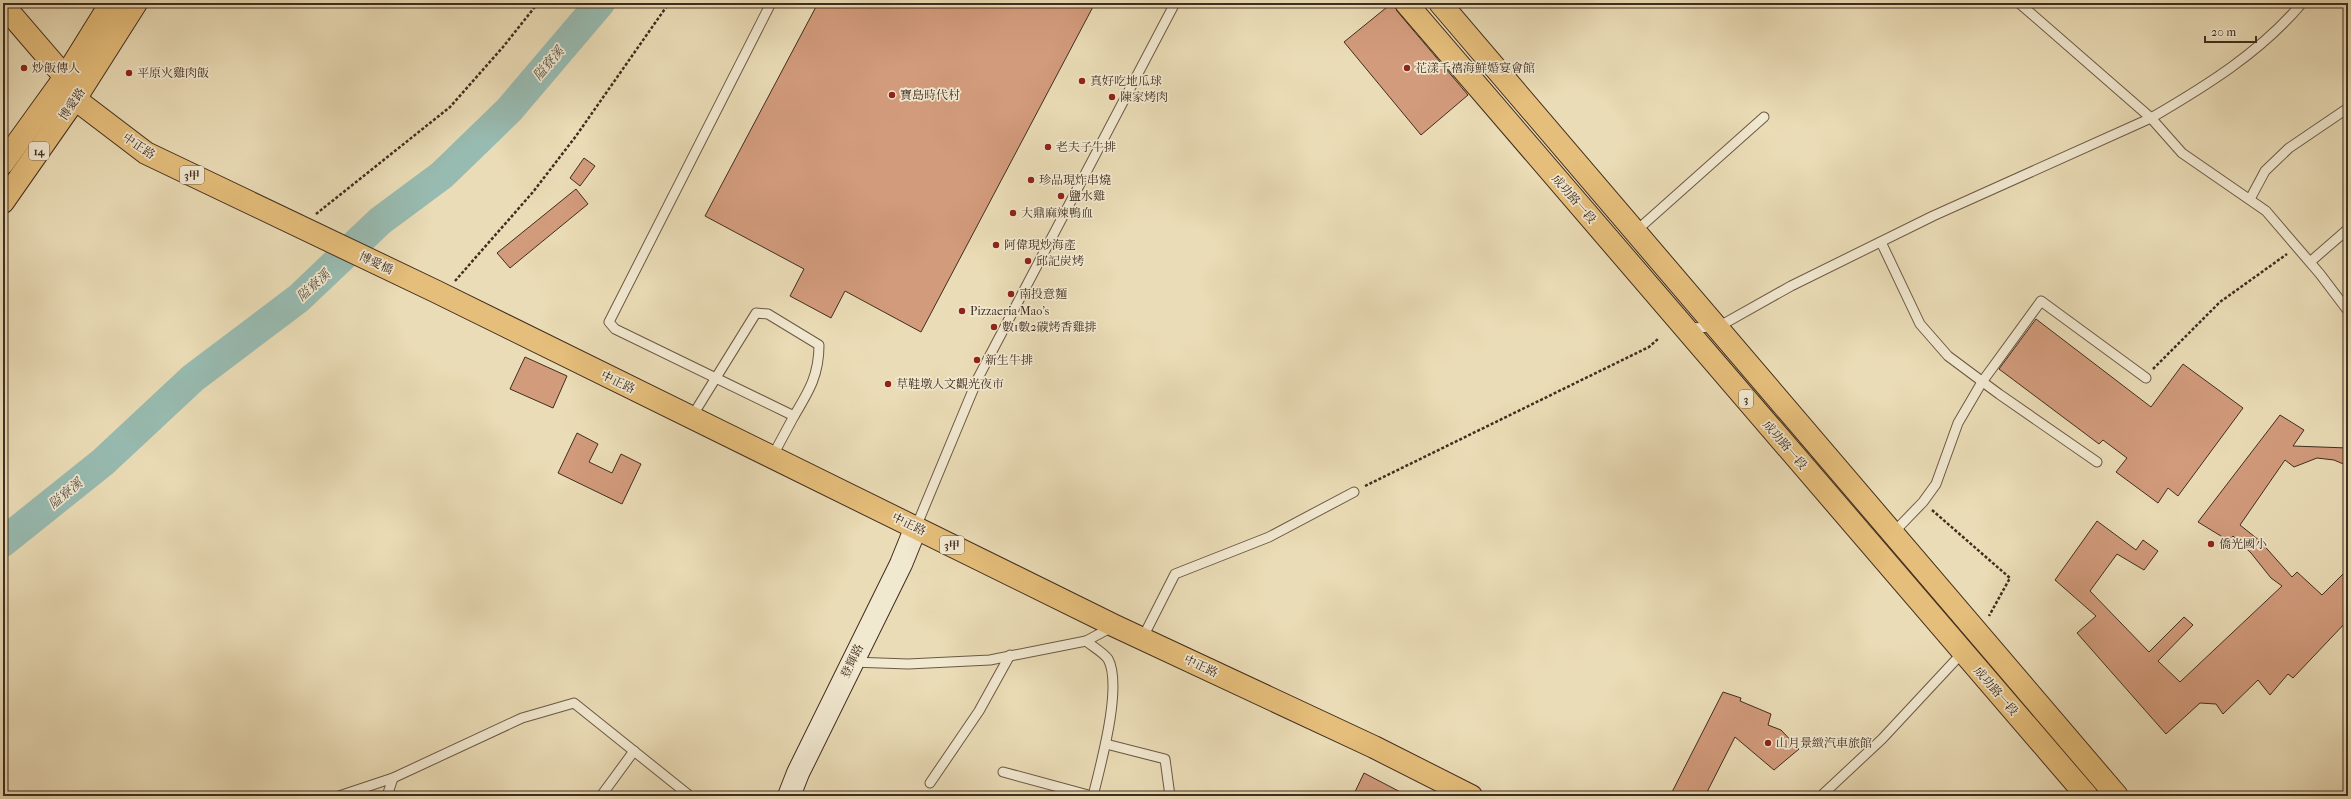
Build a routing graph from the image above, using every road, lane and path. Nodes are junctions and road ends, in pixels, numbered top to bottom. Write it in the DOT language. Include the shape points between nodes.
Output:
graph roads {
  1 [pos="111,3"];
  2 [pos="136,3"];
  3 [pos="538,3"];
  4 [pos="669,3"];
  5 [pos="771,3"];
  6 [pos="1175,3"];
  7 [pos="1406,3"];
  8 [pos="1440,3"];
  9 [pos="2018,3"];
  10 [pos="2302,3"];
  11 [pos="3,5"];
  12 [pos="65,77"];
  13 [pos="75,99"];
  14 [pos="2348,108"];
  15 [pos="1764,117"];
  16 [pos="2151,118"];
  17 [pos="3,163"];
  18 [pos="2250,199"];
  19 [pos="3,202"];
  20 [pos="2348,229"];
  21 [pos="308,231"];
  22 [pos="1636,231"];
  23 [pos="1881,242"];
  24 [pos="2297,247"];
  25 [pos="2310,262"];
  26 [pos="439,293"];
  27 [pos="2348,311"];
  28 [pos="1718,327"];
  29 [pos="1686,329"];
  30 [pos="1659,338"];
  31 [pos="2146,378"];
  32 [pos="716,379"];
  33 [pos="1982,382"];
  34 [pos="794,416"];
  35 [pos="691,418"];
  36 [pos="772,457"];
  37 [pos="2097,462"];
  38 [pos="1354,492"];
  39 [pos="1923,502"];
  40 [pos="916,527"];
  41 [pos="1894,532"];
  42 [pos="1115,626"];
  43 [pos="1980,634"];
  44 [pos="1142,639"];
  45 [pos="1086,641"];
  46 [pos="1963,652"];
  47 [pos="1010,655"];
  48 [pos="851,662"];
  49 [pos="1106,744"];
  50 [pos="634,751"];
  51 [pos="1003,772"];
  52 [pos="393,778"];
  53 [pos="930,783"];
  54 [pos="339,796"];
  55 [pos="387,796"];
  56 [pos="601,796"];
  57 [pos="690,796"];
  58 [pos="789,796"];
  59 [pos="1092,796"];
  60 [pos="1170,796"];
  61 [pos="1471,796"];
  62 [pos="1821,796"];
  63 [pos="2086,796"];
  64 [pos="2117,796"];
  1 -- 12 [label="main road, 博愛路 / 14"];
  2 -- 13 [label="main road, 博愛路 / 14"];
  3 -- 21 [label="path" via="450,107"];
  4 -- 26 [label="path" via="533,192"];
  5 -- 32 [label="lane" via="608,322 615,329"];
  6 -- 40 [label="lane" via="978,378"];
  7 -- 29 [label="main road, 成功路一段 / 3"];
  8 -- 22 [label="main road, 成功路一段 / 3"];
  9 -- 16 [label="lane"];
  10 -- 16 [label="lane" via="2282,26 2210,84"];
  11 -- 12 [label="main road, 中正路 / 3甲"];
  12 -- 13 [label="main road, 中正路 / 3甲"];
  12 -- 17 [label="main road, 博愛路 / 14"];
  13 -- 19 [label="main road, 博愛路 / 14"];
  13 -- 21 [label="main road, 中正路 / 3甲" via="146,153"];
  14 -- 18 [label="lane" via="2289,148 2265,171"];
  15 -- 22 [label="lane"];
  16 -- 18 [label="lane" via="2182,153"];
  16 -- 23 [label="lane"];
  18 -- 24 [label="lane" via="2266,210"];
  20 -- 25 [label="lane"];
  21 -- 26 [label="main road, 博愛橋 / 3甲"];
  22 -- 28 [label="main road, 成功路一段 / 3"];
  23 -- 28 [label="lane" via="1791,286"];
  23 -- 33 [label="lane" via="1920,324 1948,356"];
  24 -- 25 [label="lane"];
  24 -- 31 [label="path" via="2220,302"];
  25 -- 27 [label="lane"];
  26 -- 35 [label="main road, 中正路 / 3甲"];
  28 -- 29 [label="lane"];
  28 -- 41 [label="main road, 成功路一段 / 3"];
  29 -- 46 [label="main road, 成功路一段 / 3"];
  30 -- 38 [label="path" via="1649,347"];
  31 -- 33 [label="lane" via="2041,301"];
  32 -- 34 [label="lane"];
  32 -- 34 [label="lane" via="756,313 768,314 819,345 819,364 811,388"];
  32 -- 35 [label="lane"];
  33 -- 37 [label="lane"];
  33 -- 39 [label="lane" via="1958,422 1936,484"];
  34 -- 36 [label="lane"];
  35 -- 36 [label="main road, 中正路 / 3甲"];
  36 -- 40 [label="main road, 中正路 / 3甲"];
  38 -- 44 [label="lane" via="1269,537 1175,574"];
  39 -- 41 [label="lane"];
  39 -- 43 [label="path" via="2010,578"];
  40 -- 42 [label="main road, 中正路 / 3甲"];
  40 -- 48 [label="street, 登輝路" via="901,564"];
  41 -- 43 [label="main road, 成功路一段 / 3"];
  42 -- 44 [label="main road, 中正路 / 3甲"];
  42 -- 45 [label="lane"];
  43 -- 46 [label="lane"];
  43 -- 64 [label="main road, 成功路一段 / 3"];
  44 -- 61 [label="main road, 中正路 / 3甲" via="1374,747"];
  45 -- 47 [label="lane"];
  45 -- 49 [label="lane" via="1108,659 1113,683"];
  46 -- 62 [label="lane" via="1882,739"];
  46 -- 63 [label="main road, 成功路一段 / 3"];
  47 -- 48 [label="lane" via="990,660 908,664"];
  47 -- 53 [label="lane" via="979,711"];
  48 -- 58 [label="street, 登輝路"];
  49 -- 59 [label="lane"];
  49 -- 60 [label="lane" via="1165,759"];
  50 -- 52 [label="lane" via="574,703 522,718"];
  50 -- 56 [label="lane"];
  50 -- 57 [label="lane"];
  51 -- 59 [label="lane"];
  52 -- 54 [label="lane"];
  52 -- 55 [label="lane"];
}
